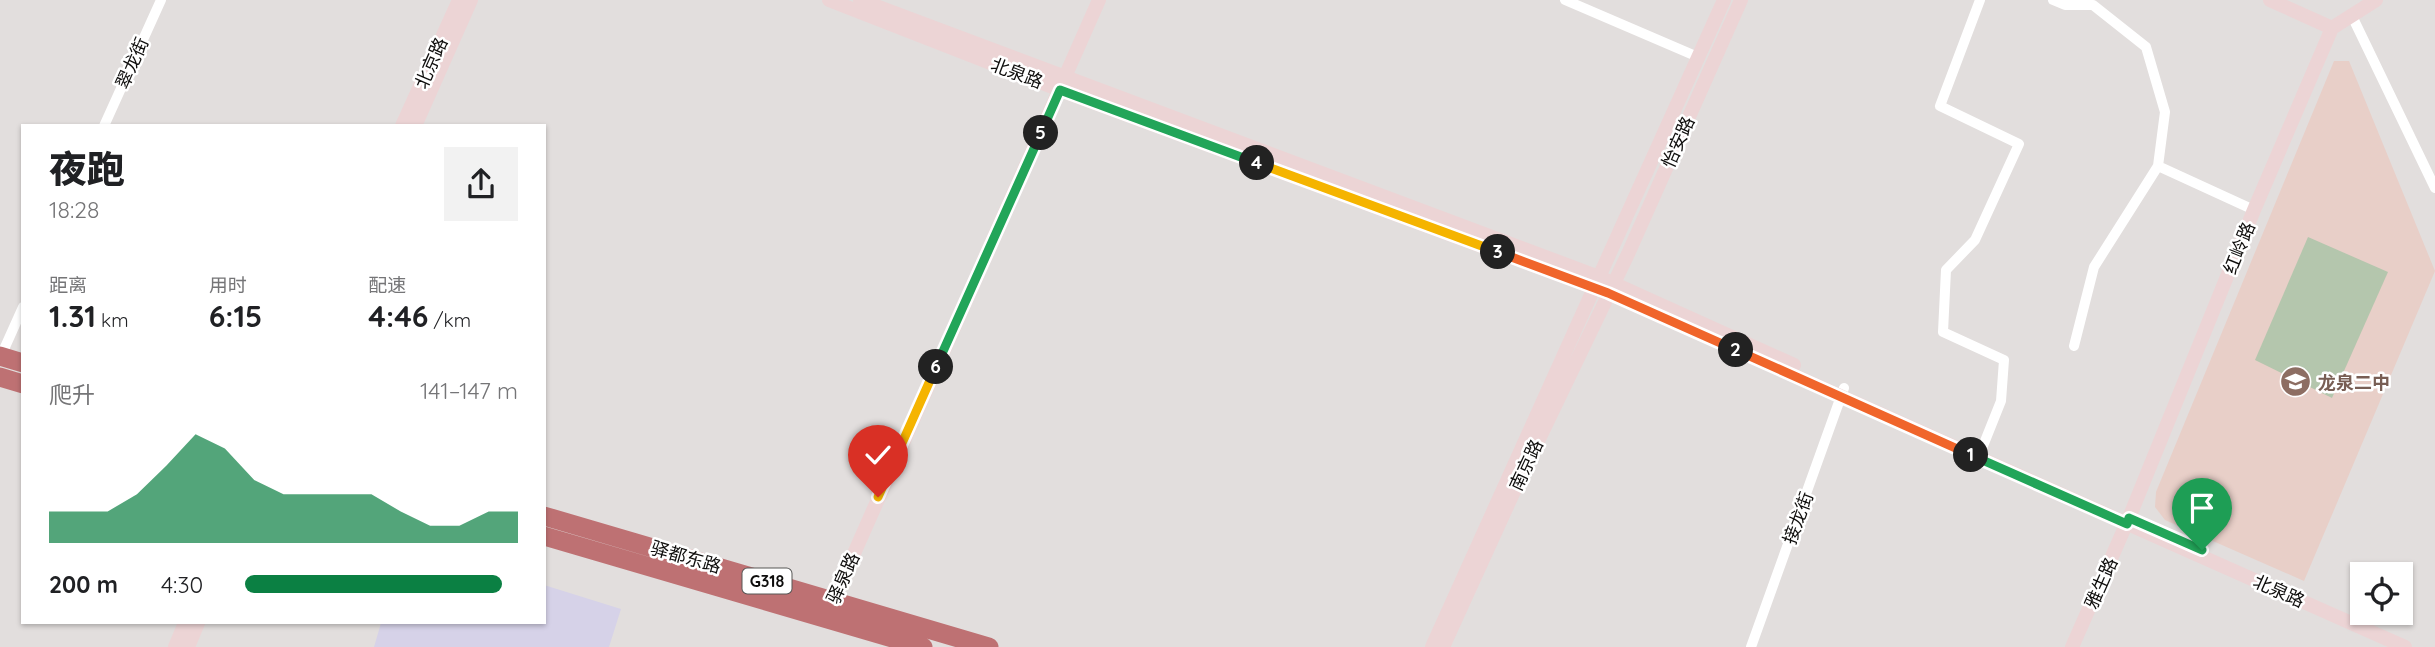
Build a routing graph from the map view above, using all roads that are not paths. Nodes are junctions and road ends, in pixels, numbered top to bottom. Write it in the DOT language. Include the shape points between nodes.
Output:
graph roads {
  1 [pos="161,0"];
  2 [pos="459,0"];
  3 [pos="471,0"];
  4 [pos="830,0"];
  5 [pos="860,0"];
  6 [pos="1099,0"];
  7 [pos="1565,0"];
  8 [pos="1724,0"];
  9 [pos="1741,0"];
  10 [pos="1980,0"];
  11 [pos="2053,0"];
  12 [pos="2270,0"];
  13 [pos="2376,0"];
  14 [pos="2352,16"];
  15 [pos="2332,28"];
  16 [pos="1698,57"];
  17 [pos="1063,84"];
  18 [pos="105,124"];
  19 [pos="403,124"];
  20 [pos="416,124"];
  21 [pos="2158,166"];
  22 [pos="2435,188"];
  23 [pos="2254,210"];
  24 [pos="1603,285"];
  25 [pos="21,311"];
  26 [pos="2074,346"];
  27 [pos="0,356"];
  28 [pos="21,362"];
  29 [pos="0,377"];
  30 [pos="21,383"];
  31 [pos="1843,393"];
  32 [pos="1981,450"];
  33 [pos="546,517"];
  34 [pos="2128,521"];
  35 [pos="546,537"];
  36 [pos="829,609"];
  37 [pos="185,624"];
  38 [pos="198,624"];
  39 [pos="175,647"];
  40 [pos="188,647"];
  41 [pos="923,647"];
  42 [pos="989,647"];
  43 [pos="1432,647"];
  44 [pos="1443,647"];
  45 [pos="1751,647"];
  46 [pos="2072,647"];
  47 [pos="2405,647"];
  48 [pos="2421,647"];
  1 -- 18 [label="street, 翠龙街"];
  2 -- 19 [label="street, 北京路"];
  3 -- 20 [label="street, 北京路"];
  4 -- 17 [label="street, 北泉路"];
  5 -- 17 [label="street, 北泉路"];
  6 -- 17 [label="street, 驿泉路"];
  7 -- 16 [label="street"];
  8 -- 16 [label="street, 怡安路"];
  9 -- 24 [label="street, 怡安路" via="1633,241"];
  10 -- 32 [label="street" via="1940,106 2019,144 1975,240 1946,270 1943,332 2004,360 2001,401"];
  11 -- 21 [label="street" via="2093,5 2146,47 2165,112"];
  12 -- 15 [label="street"];
  13 -- 14 [label="street"];
  14 -- 15 [label="street"];
  14 -- 22 [label="street"];
  15 -- 23 [label="street, 红岭路"];
  16 -- 24 [label="street, 怡安路"];
  17 -- 24 [label="street, 北泉路"];
  17 -- 36 [label="street, 驿泉路"];
  21 -- 23 [label="street"];
  21 -- 26 [label="street" via="2094,267"];
  23 -- 34 [label="street, 红岭路"];
  24 -- 31 [label="street, 北泉路"];
  24 -- 43 [label="street"];
  24 -- 44 [label="street, 南京路"];
  25 -- 27 [label="street"];
  27 -- 28 [label="highway"];
  29 -- 30 [label="highway"];
  31 -- 32 [label="street, 北泉路"];
  31 -- 34 [label="street, 北泉路"];
  31 -- 45 [label="street, 接龙街"];
  32 -- 34 [label="street, 北泉路"];
  33 -- 36 [label="highway, 驿都东路 / G318"];
  34 -- 46 [label="street, 雅生路"];
  34 -- 47 [label="street, 北泉路"];
  34 -- 48 [label="street, 北泉路"];
  35 -- 36 [label="highway, 驿都东路 / G318"];
  36 -- 41 [label="highway, 驿都东路 / G318"];
  36 -- 42 [label="highway, 驿都东路 / G318"];
  37 -- 39 [label="street"];
  38 -- 40 [label="street"];
}
